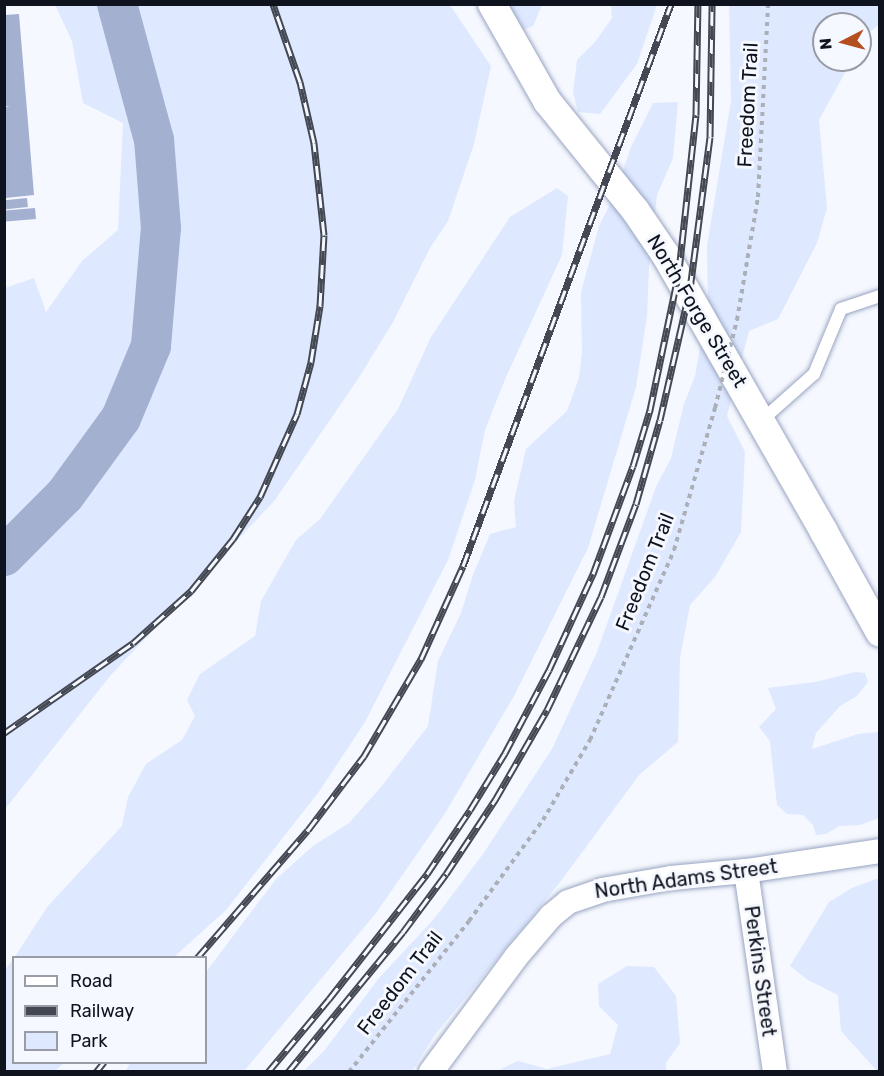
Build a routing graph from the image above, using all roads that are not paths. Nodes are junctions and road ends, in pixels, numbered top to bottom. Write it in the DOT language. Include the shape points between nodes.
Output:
graph roads {
  1 [pos="492,4"];
  2 [pos="879,296"];
  3 [pos="761,421"];
  4 [pos="879,633"];
  5 [pos="879,851"];
  6 [pos="746,871"];
  7 [pos="431,1071"];
  8 [pos="775,1071"];
  1 -- 3 [label="street, North Forge Street" via="547,101 635,210 665,254"];
  2 -- 3 [label="lane" via="841,309 814,374"];
  3 -- 4 [label="street, North Forge Street"];
  5 -- 6 [label="street, North Adams Street"];
  6 -- 7 [label="street, North Adams Street" via="602,890 568,902 516,957"];
  6 -- 8 [label="street, Perkins Street"];
}
